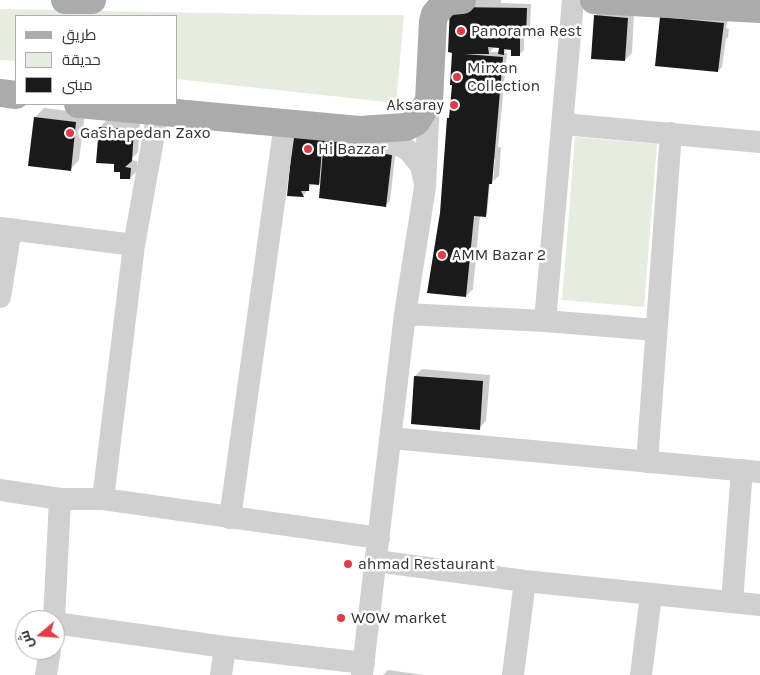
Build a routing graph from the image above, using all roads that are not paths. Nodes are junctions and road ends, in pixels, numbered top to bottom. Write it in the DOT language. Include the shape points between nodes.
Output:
graph roads {
  1 [pos="65,0"];
  2 [pos="81,0"];
  3 [pos="92,0"];
  4 [pos="462,0"];
  5 [pos="573,0"];
  6 [pos="594,0"];
  7 [pos="760,9"];
  8 [pos="0,93"];
  9 [pos="15,95"];
  10 [pos="429,101"];
  11 [pos="88,105"];
  12 [pos="158,112"];
  13 [pos="285,123"];
  14 [pos="563,124"];
  15 [pos="344,128"];
  16 [pos="671,133"];
  17 [pos="760,142"];
  18 [pos="425,187"];
  19 [pos="5,229"];
  20 [pos="134,245"];
  21 [pos="0,297"];
  22 [pos="405,314"];
  23 [pos="545,322"];
  24 [pos="656,330"];
  25 [pos="390,438"];
  26 [pos="647,462"];
  27 [pos="751,471"];
  28 [pos="0,490"];
  29 [pos="60,499"];
  30 [pos="103,499"];
  31 [pos="230,518"];
  32 [pos="379,538"];
  33 [pos="376,561"];
  34 [pos="525,581"];
  35 [pos="651,595"];
  36 [pos="732,602"];
  37 [pos="760,604"];
  38 [pos="55,610"];
  39 [pos="65,624"];
  40 [pos="225,647"];
  41 [pos="48,660"];
  42 [pos="363,669"];
  43 [pos="46,675"];
  44 [pos="221,675"];
  45 [pos="513,675"];
  46 [pos="641,675"];
  1 -- 2 [label="main road"];
  2 -- 3 [label="main road"];
  4 -- 10 [label="main road" via="444,4 432,21"];
  5 -- 14 [label="street"];
  6 -- 7 [label="main road"];
  8 -- 9 [label="main road"];
  10 -- 15 [label="main road" via="416,122 406,127"];
  10 -- 18 [label="street"];
  11 -- 12 [label="main road"];
  12 -- 13 [label="main road"];
  12 -- 20 [label="street"];
  13 -- 15 [label="main road"];
  13 -- 31 [label="street"];
  14 -- 16 [label="street"];
  14 -- 23 [label="street"];
  15 -- 18 [label="street" via="360,140 392,144 409,151 421,166"];
  16 -- 17 [label="street"];
  16 -- 24 [label="street"];
  18 -- 22 [label="street"];
  19 -- 20 [label="street"];
  19 -- 21 [label="street"];
  20 -- 30 [label="street"];
  22 -- 23 [label="street"];
  22 -- 25 [label="street"];
  23 -- 24 [label="street"];
  24 -- 26 [label="street"];
  25 -- 26 [label="street"];
  25 -- 32 [label="street"];
  26 -- 27 [label="street"];
  27 -- 36 [label="street"];
  28 -- 29 [label="street"];
  29 -- 30 [label="street"];
  29 -- 38 [label="street"];
  30 -- 31 [label="street"];
  31 -- 32 [label="street"];
  32 -- 33 [label="street"];
  33 -- 34 [label="street"];
  33 -- 42 [label="street"];
  34 -- 35 [label="street"];
  34 -- 45 [label="street"];
  35 -- 36 [label="street"];
  35 -- 46 [label="street"];
  36 -- 37 [label="street"];
  39 -- 40 [label="street"];
  40 -- 42 [label="street"];
  40 -- 44 [label="street"];
  41 -- 43 [label="street"];
}
